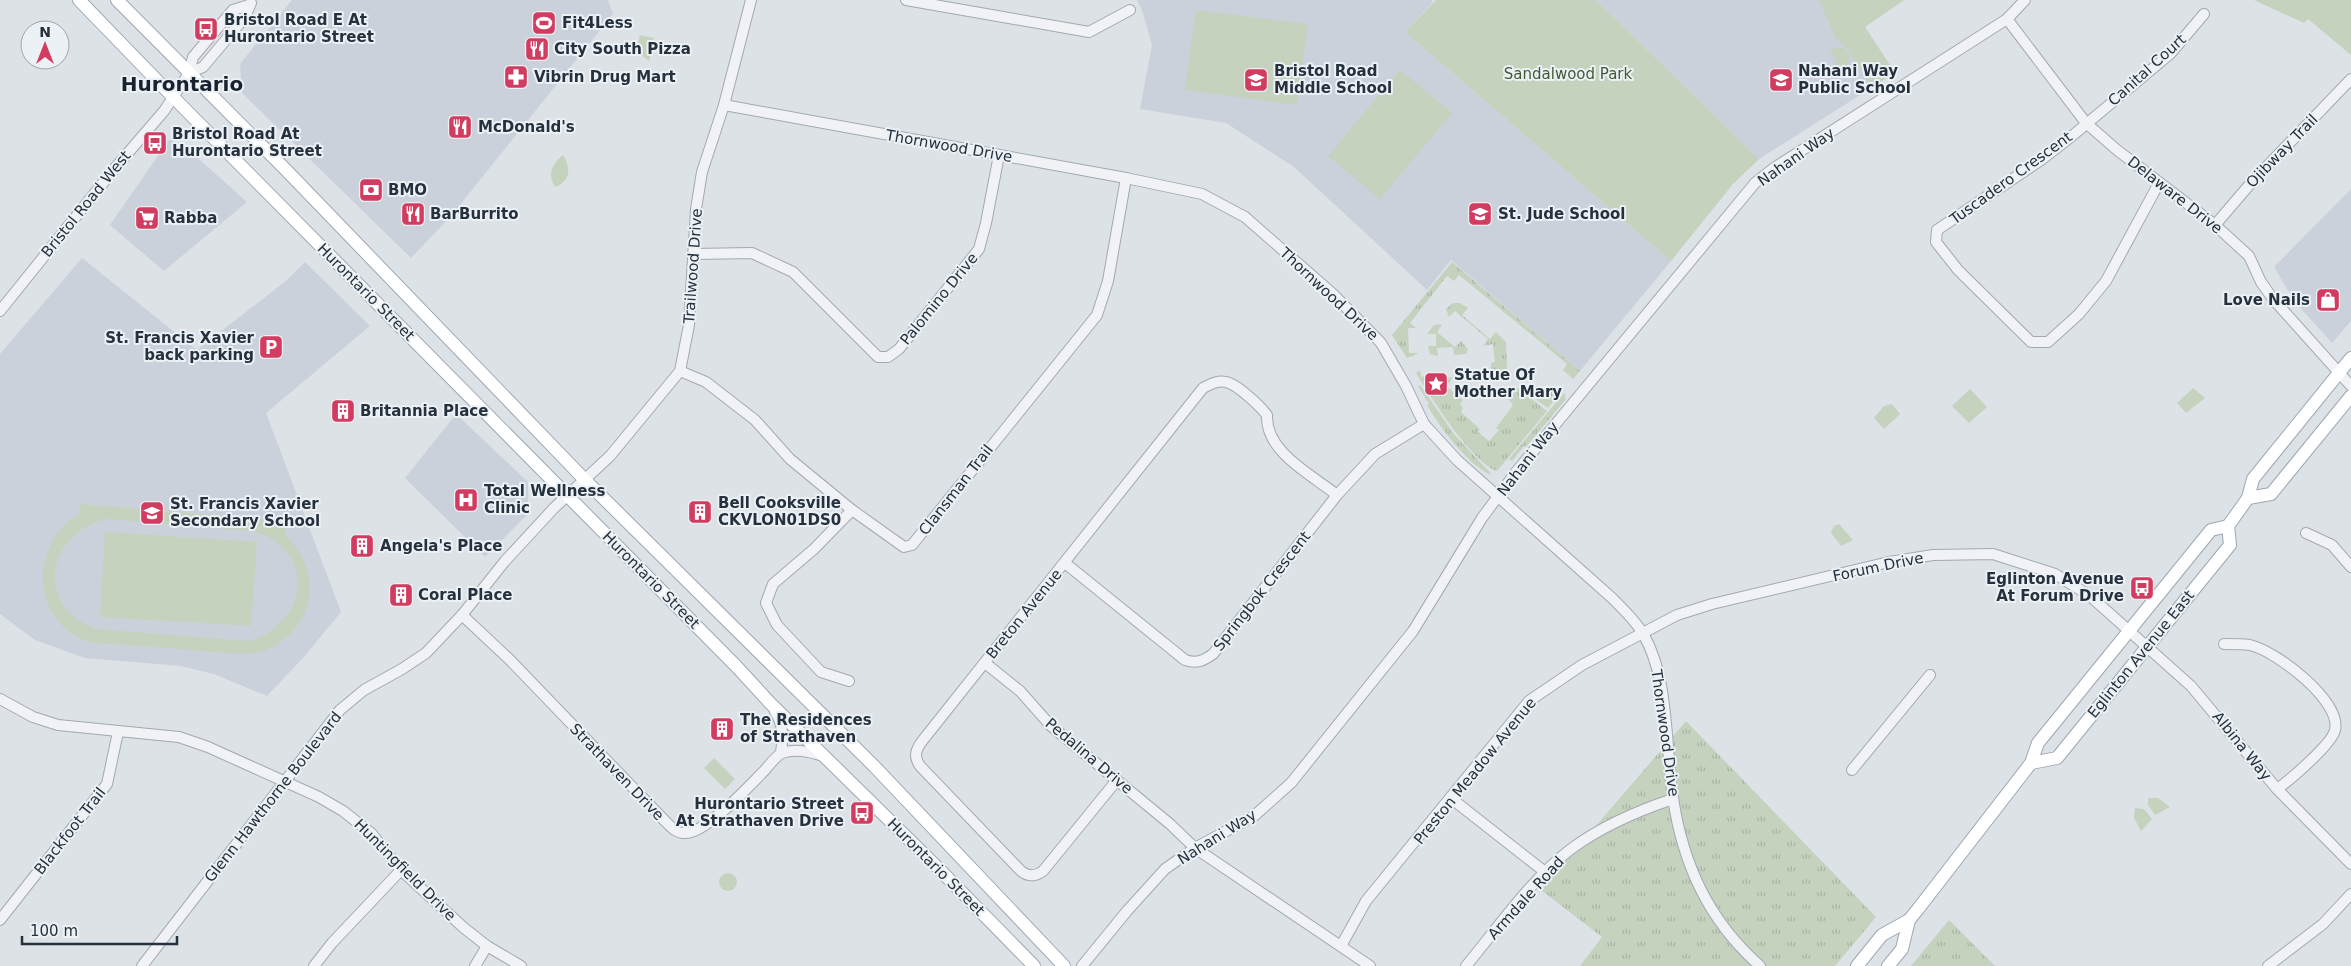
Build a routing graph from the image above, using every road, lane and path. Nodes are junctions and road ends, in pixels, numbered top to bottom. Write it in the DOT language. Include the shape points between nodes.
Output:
graph roads {
  1 [pos="79,0"];
  2 [pos="117,0"];
  3 [pos="751,0"];
  4 [pos="906,0"];
  5 [pos="2025,0"];
  6 [pos="251,3"];
  7 [pos="1130,10"];
  8 [pos="2204,14"];
  9 [pos="2007,19"];
  10 [pos="189,73"];
  11 [pos="2351,79"];
  12 [pos="174,98"];
  13 [pos="724,105"];
  14 [pos="2086,123"];
  15 [pos="999,155"];
  16 [pos="1126,178"];
  17 [pos="2159,183"];
  18 [pos="2215,225"];
  19 [pos="694,254"];
  20 [pos="0,310"];
  21 [pos="2351,358"];
  22 [pos="680,371"];
  23 [pos="2339,373"];
  24 [pos="2351,386"];
  25 [pos="2351,396"];
  26 [pos="1424,424"];
  27 [pos="585,480"];
  28 [pos="1338,495"];
  29 [pos="567,496"];
  30 [pos="1498,496"];
  31 [pos="2248,498"];
  32 [pos="852,510"];
  33 [pos="2228,526"];
  34 [pos="2306,533"];
  35 [pos="1065,563"];
  36 [pos="2351,567"];
  37 [pos="462,615"];
  38 [pos="2130,630"];
  39 [pos="1642,633"];
  40 [pos="2224,644"];
  41 [pos="2147,647"];
  42 [pos="985,663"];
  43 [pos="1930,675"];
  44 [pos="849,681"];
  45 [pos="0,699"];
  46 [pos="770,704"];
  47 [pos="118,732"];
  48 [pos="781,753"];
  49 [pos="825,757"];
  50 [pos="2031,763"];
  51 [pos="1852,770"];
  52 [pos="1117,780"];
  53 [pos="287,781"];
  54 [pos="2277,789"];
  55 [pos="1452,799"];
  56 [pos="1673,799"];
  57 [pos="1195,848"];
  58 [pos="2351,864"];
  59 [pos="402,870"];
  60 [pos="1545,872"];
  61 [pos="2351,894"];
  62 [pos="0,920"];
  63 [pos="1909,920"];
  64 [pos="487,946"];
  65 [pos="1341,946"];
  66 [pos="142,966"];
  67 [pos="314,966"];
  68 [pos="475,966"];
  69 [pos="521,966"];
  70 [pos="1034,966"];
  71 [pos="1064,966"];
  72 [pos="1082,966"];
  73 [pos="1370,966"];
  74 [pos="1466,966"];
  75 [pos="1760,966"];
  76 [pos="1857,966"];
  77 [pos="1888,966"];
  78 [pos="2268,966"];
  1 -- 12 [label="main road, Hurontario Street"];
  2 -- 10 [label="main road, Hurontario Street"];
  3 -- 13 [label="street, Trailwood Drive"];
  4 -- 7 [label="street" via="1089,32"];
  5 -- 9 [label="street, Nahani Way"];
  6 -- 10 [label="street, Bristol Road West" via="233,10 194,57"];
  8 -- 14 [label="street, Canital Court" via="2170,54"];
  9 -- 14 [label="street, Delaware Drive"];
  9 -- 30 [label="street, Nahani Way" via="1774,168 1756,183"];
  10 -- 12 [label="street, Bristol Road West"];
  10 -- 27 [label="main road, Hurontario Street"];
  11 -- 18 [label="street, Ojibway Trail" via="2250,183"];
  12 -- 20 [label="street, Bristol Road West"];
  12 -- 29 [label="main road, Hurontario Street"];
  13 -- 15 [label="street, Thornwood Drive"];
  13 -- 19 [label="street, Trailwood Drive" via="702,172"];
  14 -- 17 [label="street, Delaware Drive"];
  14 -- 17 [label="street, Tuscadero Crescent" via="2041,160 1937,230 1936,242 1943,253 2031,342 2048,342 2079,314 2106,281"];
  15 -- 16 [label="street, Thornwood Drive"];
  15 -- 19 [label="street, Palomino Drive" via="979,249 899,349 888,357 878,357 793,272 752,253"];
  16 -- 26 [label="street, Thornwood Drive" via="1202,194 1245,217 1333,294 1381,343"];
  16 -- 32 [label="street, Clansman Trail" via="1108,281 1097,315 917,539 904,547"];
  17 -- 18 [label="street, Delaware Drive"];
  18 -- 23 [label="street, Delaware Drive" via="2248,256 2273,299"];
  19 -- 22 [label="street, Trailwood Drive" via="689,325"];
  21 -- 23 [label="main road"];
  22 -- 27 [label="street, Trailwood Drive" via="610,456"];
  22 -- 32 [label="street, Clansman Trail" via="706,382 755,420 790,459"];
  23 -- 24 [label="street, Delaware Drive"];
  23 -- 31 [label="main road" via="2252,479"];
  25 -- 31 [label="main road" via="2271,494"];
  26 -- 28 [label="street, Springbok Crescent" via="1375,454"];
  26 -- 30 [label="street, Thornwood Drive" via="1457,460"];
  27 -- 29 [label="street, Trailwood Drive"];
  27 -- 71 [label="main road, Hurontario Street" via="867,759"];
  28 -- 35 [label="street, Springbok Crescent" via="1213,654 1195,663 1185,660"];
  28 -- 35 [label="street, Breton Avenue" via="1284,454 1273,439 1263,409 1235,386 1216,382 1204,388"];
  29 -- 37 [label="street, Glenn Hawthorne Boulevard" via="505,561"];
  29 -- 46 [label="main road, Hurontario Street"];
  30 -- 39 [label="street, Thornwood Drive" via="1612,598"];
  30 -- 57 [label="street, Nahani Way" via="1413,630 1291,783 1254,816"];
  31 -- 33 [label="main road"];
  32 -- 44 [label="street" via="773,584 766,603 777,625 821,672"];
  33 -- 38 [label="main road, Eglinton Avenue East" via="2211,530"];
  33 -- 41 [label="main road, Eglinton Avenue East" via="2230,545"];
  34 -- 36 [label="street" via="2332,546"];
  35 -- 42 [label="street, Breton Avenue"];
  37 -- 48 [label="street, Strathaven Drive" via="678,832 696,831 723,811"];
  37 -- 53 [label="street, Glenn Hawthorne Boulevard" via="426,653 364,690 340,710"];
  38 -- 39 [label="street, Forum Drive" via="2064,579 1993,554 1934,556 1889,562 1712,604 1677,615"];
  38 -- 41 [label="street, Albina Way"];
  38 -- 50 [label="main road, Eglinton Avenue East" via="2038,743"];
  39 -- 55 [label="street, Preston Meadow Avenue" via="1582,665 1536,695"];
  39 -- 56 [label="street, Thornwood Drive" via="1657,672"];
  40 -- 54 [label="street" via="2251,645 2284,662 2306,678 2336,720 2332,737"];
  41 -- 50 [label="main road, Eglinton Avenue East" via="2057,758"];
  41 -- 54 [label="street, Albina Way" via="2205,701"];
  42 -- 52 [label="street, Pedalina Drive" via="1020,691 1050,726"];
  42 -- 52 [label="street, Breton Avenue" via="918,746 916,758 920,766 1022,872 1033,876 1043,871"];
  43 -- 51 [label="street"];
  45 -- 47 [label="street, Huntingfield Drive" via="34,717 58,725"];
  46 -- 48 [label="street" via="781,720"];
  46 -- 49 [label="main road, Hurontario Street"];
  47 -- 53 [label="street, Huntingfield Drive" via="179,737"];
  47 -- 62 [label="street, Blackfoot Trail" via="107,784"];
  48 -- 49 [label="street" via="804,751"];
  49 -- 70 [label="main road, Hurontario Street"];
  50 -- 63 [label="main road, Eglinton Avenue East"];
  52 -- 57 [label="street, Pedalina Drive"];
  53 -- 59 [label="street, Huntingfield Drive" via="343,811 371,834"];
  53 -- 66 [label="street, Glenn Hawthorne Boulevard"];
  54 -- 58 [label="street, Albina Way"];
  55 -- 60 [label="street"];
  55 -- 65 [label="street, Preston Meadow Avenue" via="1366,901"];
  56 -- 60 [label="street, Armdale Road" via="1636,811 1600,831 1570,850"];
  56 -- 75 [label="street, Thornwood Drive" via="1684,848 1699,889 1727,934"];
  57 -- 65 [label="street, Pedalina Drive"];
  57 -- 72 [label="street, Nahani Way" via="1165,869"];
  59 -- 64 [label="street, Huntingfield Drive"];
  59 -- 67 [label="street"];
  60 -- 74 [label="street, Armdale Road"];
  61 -- 78 [label="street" via="2323,924"];
  63 -- 76 [label="main road, Eglinton Avenue East" via="1882,934"];
  63 -- 77 [label="main road, Eglinton Avenue East" via="1902,949"];
  64 -- 68 [label="street"];
  64 -- 69 [label="street, Huntingfield Drive"];
  65 -- 73 [label="street, Pedalina Drive"];
}
